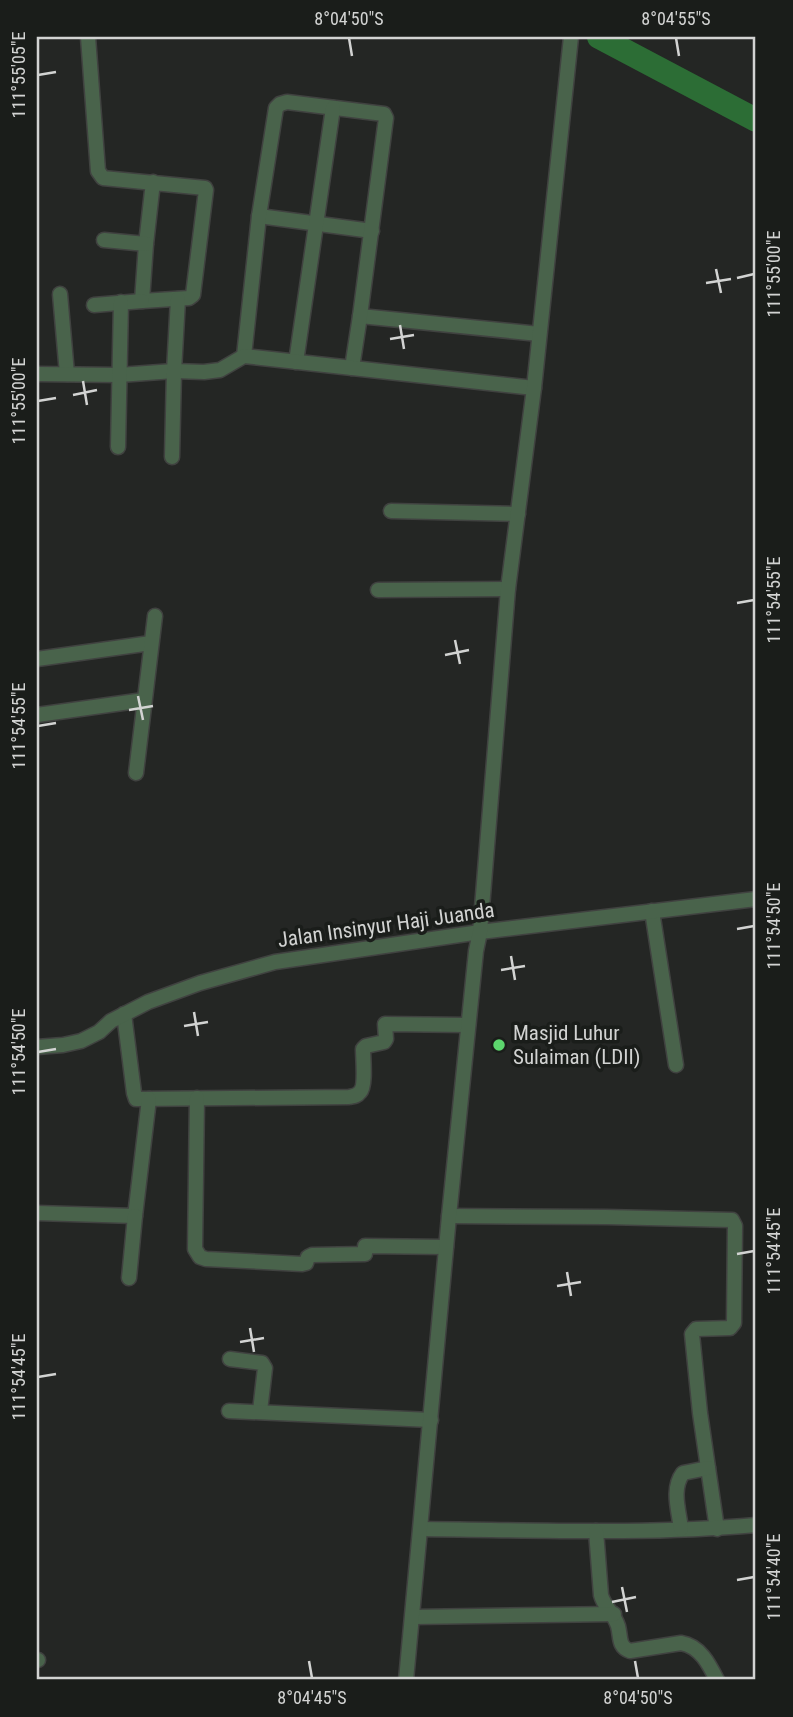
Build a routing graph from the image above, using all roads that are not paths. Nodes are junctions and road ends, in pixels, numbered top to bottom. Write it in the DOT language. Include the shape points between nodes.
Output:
graph roads {
  1 [pos="88,37"];
  2 [pos="570,40"];
  3 [pos="333,108"];
  4 [pos="153,182"];
  5 [pos="259,216"];
  6 [pos="317,223"];
  7 [pos="372,231"];
  8 [pos="104,240"];
  9 [pos="146,244"];
  10 [pos="60,294"];
  11 [pos="178,299"];
  12 [pos="142,301"];
  13 [pos="121,302"];
  14 [pos="93,305"];
  15 [pos="360,316"];
  16 [pos="539,334"];
  17 [pos="244,356"];
  18 [pos="296,362"];
  19 [pos="352,368"];
  20 [pos="174,371"];
  21 [pos="37,374"];
  22 [pos="66,374"];
  23 [pos="119,375"];
  24 [pos="534,388"];
  25 [pos="118,447"];
  26 [pos="172,457"];
  27 [pos="391,511"];
  28 [pos="518,514"];
  29 [pos="508,589"];
  30 [pos="378,590"];
  31 [pos="155,616"];
  32 [pos="151,643"];
  33 [pos="37,659"];
  34 [pos="145,700"];
  35 [pos="37,715"];
  36 [pos="136,773"];
  37 [pos="756,899"];
  38 [pos="652,911"];
  39 [pos="480,932"];
  40 [pos="124,1014"];
  41 [pos="468,1024"];
  42 [pos="37,1047"];
  43 [pos="676,1065"];
  44 [pos="197,1098"];
  45 [pos="149,1099"];
  46 [pos="37,1213"];
  47 [pos="135,1216"];
  48 [pos="449,1216"];
  49 [pos="446,1247"];
  50 [pos="128,1278"];
  51 [pos="230,1359"];
  52 [pos="229,1410"];
  53 [pos="260,1411"];
  54 [pos="431,1419"];
  55 [pos="708,1468"];
  56 [pos="756,1525"];
  57 [pos="421,1529"];
  58 [pos="717,1529"];
  59 [pos="681,1530"];
  60 [pos="596,1531"];
  61 [pos="614,1614"];
  62 [pos="413,1616"];
  63 [pos="405,1680"];
  64 [pos="717,1680"];
  1 -- 4 [label="street" via="98,171 103,178"];
  2 -- 16 [label="street"];
  3 -- 5 [label="street" via="287,102 276,108"];
  3 -- 6 [label="street"];
  3 -- 7 [label="street" via="386,116"];
  4 -- 9 [label="street"];
  4 -- 11 [label="street" via="206,190 193,295"];
  5 -- 6 [label="street"];
  5 -- 17 [label="street"];
  6 -- 7 [label="street"];
  6 -- 18 [label="street"];
  7 -- 15 [label="street"];
  8 -- 9 [label="street"];
  9 -- 12 [label="street"];
  10 -- 22 [label="street"];
  11 -- 12 [label="street"];
  11 -- 20 [label="street"];
  12 -- 13 [label="street"];
  13 -- 14 [label="street"];
  13 -- 23 [label="street"];
  15 -- 16 [label="street"];
  15 -- 19 [label="street"];
  16 -- 24 [label="street"];
  17 -- 18 [label="street"];
  17 -- 20 [label="street" via="220,370"];
  18 -- 19 [label="street"];
  19 -- 24 [label="street"];
  20 -- 23 [label="street"];
  20 -- 26 [label="street"];
  21 -- 22 [label="street"];
  22 -- 23 [label="street"];
  23 -- 25 [label="street"];
  24 -- 28 [label="street"];
  27 -- 28 [label="street"];
  28 -- 29 [label="street"];
  29 -- 30 [label="street"];
  29 -- 39 [label="street"];
  31 -- 32 [label="street"];
  32 -- 33 [label="street"];
  32 -- 34 [label="street"];
  34 -- 35 [label="street"];
  34 -- 36 [label="street"];
  37 -- 38 [label="street, Jalan Insinyur Haji Juanda"];
  38 -- 39 [label="street, Jalan Insinyur Haji Juanda"];
  38 -- 43 [label="street"];
  39 -- 40 [label="street, Jalan Insinyur Haji Juanda" via="275,962 200,982"];
  39 -- 41 [label="street"];
  40 -- 42 [label="street, Jalan Insinyur Haji Juanda" via="81,1041"];
  40 -- 45 [label="street" via="134,1093 136,1099"];
  41 -- 44 [label="street" via="387,1022 384,1042 363,1049 363,1088 356,1096"];
  41 -- 48 [label="street"];
  44 -- 45 [label="street"];
  44 -- 49 [label="street" via="195,1248 200,1257 302,1264 312,1255 365,1254 365,1246"];
  45 -- 47 [label="street"];
  46 -- 47 [label="street"];
  47 -- 50 [label="street"];
  48 -- 49 [label="street"];
  48 -- 55 [label="street" via="732,1220 734,1323 730,1328 696,1329 692,1334"];
  49 -- 54 [label="street"];
  51 -- 53 [label="street" via="262,1363 265,1368"];
  52 -- 53 [label="street"];
  53 -- 54 [label="street"];
  54 -- 57 [label="street"];
  55 -- 58 [label="street"];
  55 -- 59 [label="street" via="683,1473 678,1479"];
  56 -- 58 [label="street"];
  57 -- 60 [label="street"];
  57 -- 62 [label="street"];
  58 -- 59 [label="street"];
  59 -- 60 [label="street"];
  60 -- 61 [label="street" via="601,1595"];
  61 -- 62 [label="street"];
  61 -- 64 [label="street" via="626,1650 687,1644 698,1650"];
  62 -- 63 [label="street"];
}
